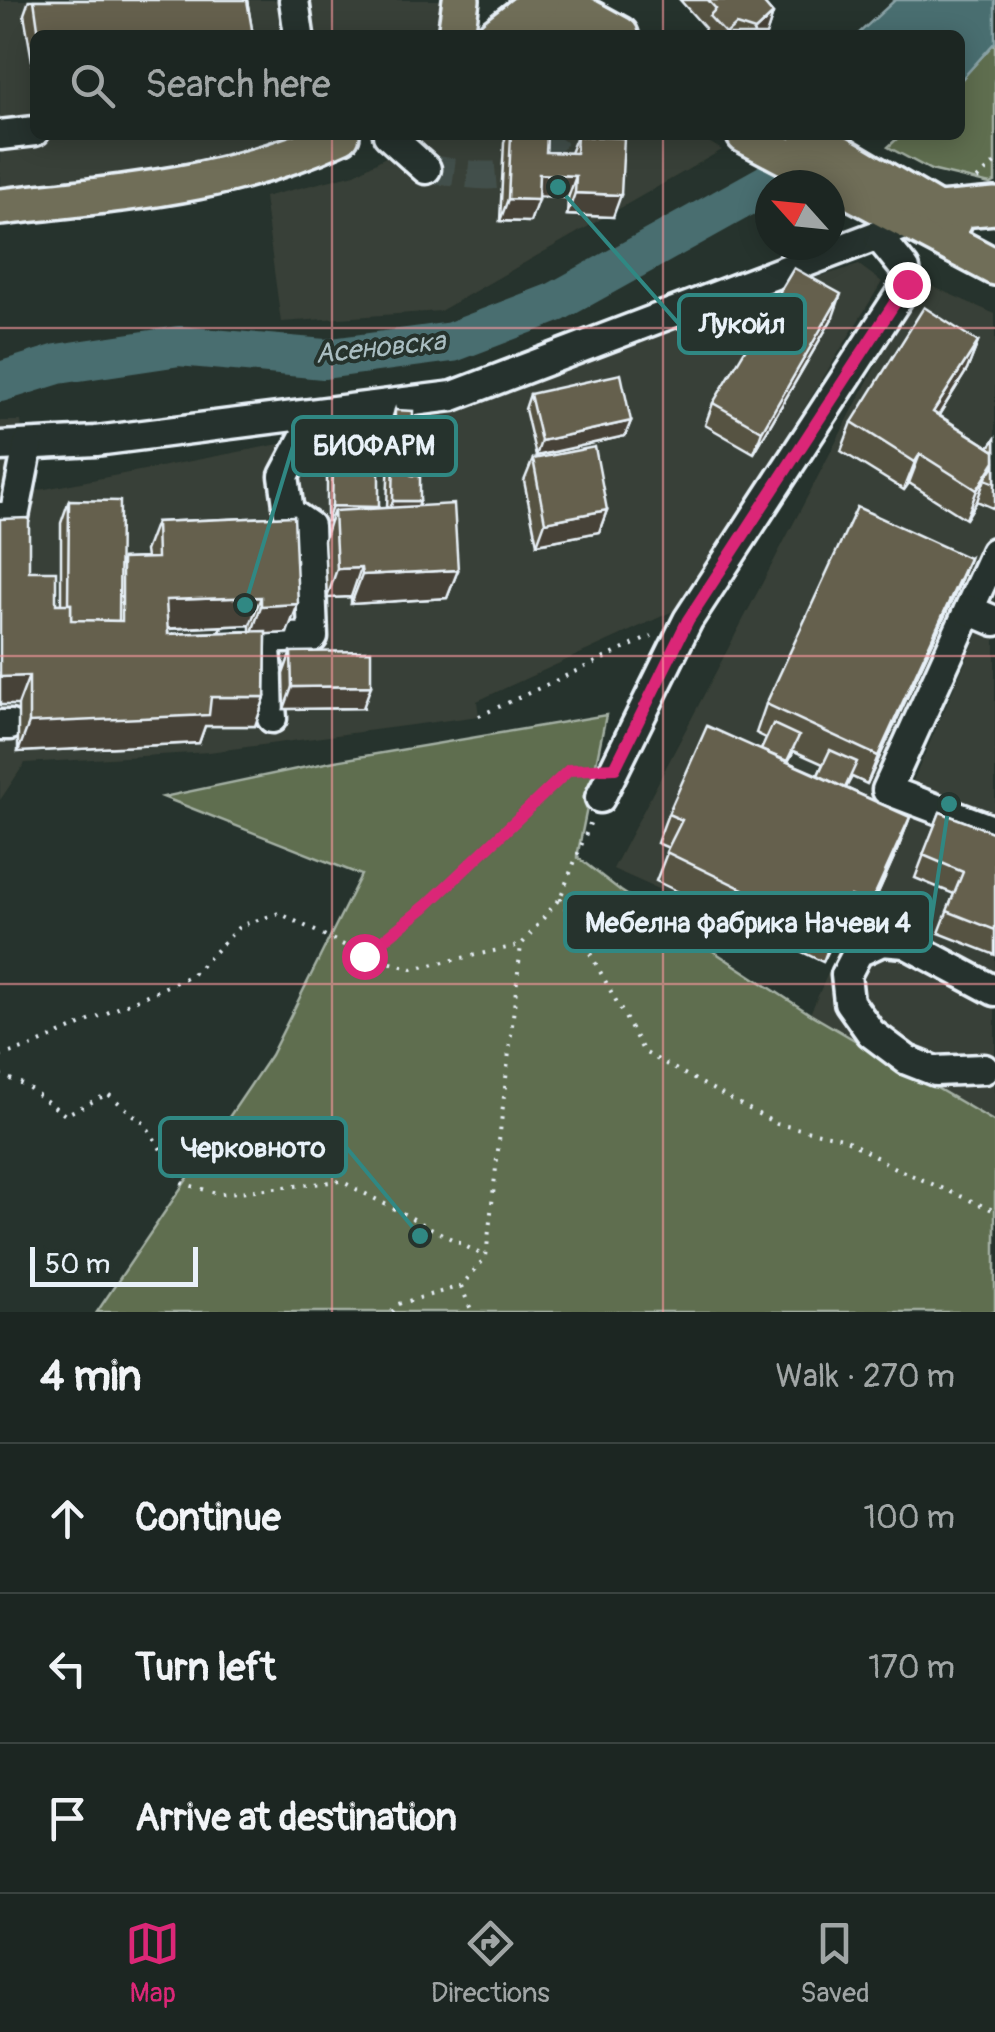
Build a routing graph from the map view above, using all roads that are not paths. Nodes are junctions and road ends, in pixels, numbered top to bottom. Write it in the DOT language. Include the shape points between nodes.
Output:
graph roads {
  1 [pos="294,0"];
  2 [pos="460,0"];
  3 [pos="556,0"];
  4 [pos="518,13"];
  5 [pos="605,21"];
  6 [pos="298,30"];
  7 [pos="457,30"];
  8 [pos="550,30"];
  9 [pos="30,131"];
  10 [pos="0,135"];
  11 [pos="322,140"];
  12 [pos="394,140"];
  13 [pos="759,140"];
  14 [pos="814,140"];
  15 [pos="426,169"];
  16 [pos="854,176"];
  17 [pos="995,206"];
  18 [pos="0,207"];
  19 [pos="925,217"];
  20 [pos="880,237"];
  21 [pos="995,243"];
  22 [pos="995,266"];
  23 [pos="316,415"];
  24 [pos="28,445"];
  25 [pos="0,446"];
  26 [pos="0,517"];
  27 [pos="995,552"];
  28 [pos="982,615"];
  29 [pos="265,639"];
  30 [pos="198,641"];
  31 [pos="272,718"];
  32 [pos="600,798"];
  33 [pos="995,831"];
  34 [pos="995,990"];
  35 [pos="984,1069"];
  1 -- 6 [label="street"];
  2 -- 7 [label="main road"];
  3 -- 5 [label="main road"];
  4 -- 8 [label="main road"];
  9 -- 10 [label="street"];
  11 -- 18 [label="main road" via="263,167 185,185"];
  12 -- 15 [label="street"];
  13 -- 16 [label="main road"];
  14 -- 16 [label="main road"];
  16 -- 19 [label="main road"];
  17 -- 19 [label="main road"];
  19 -- 20 [label="street"];
  19 -- 21 [label="main road"];
  19 -- 22 [label="main road"];
  20 -- 23 [label="street" via="453,396"];
  20 -- 32 [label="street" via="905,269 907,284 688,620"];
  23 -- 24 [label="street"];
  23 -- 29 [label="street" via="284,476 289,512 309,526 313,637"];
  24 -- 25 [label="street"];
  24 -- 26 [label="street" via="14,517"];
  27 -- 28 [label="street"];
  28 -- 33 [label="street" via="887,790"];
  29 -- 30 [label="street"];
  29 -- 31 [label="street"];
  34 -- 35 [label="street" via="905,943 882,941 858,952 846,975 849,1002 870,1033 908,1060 936,1071"];
}
